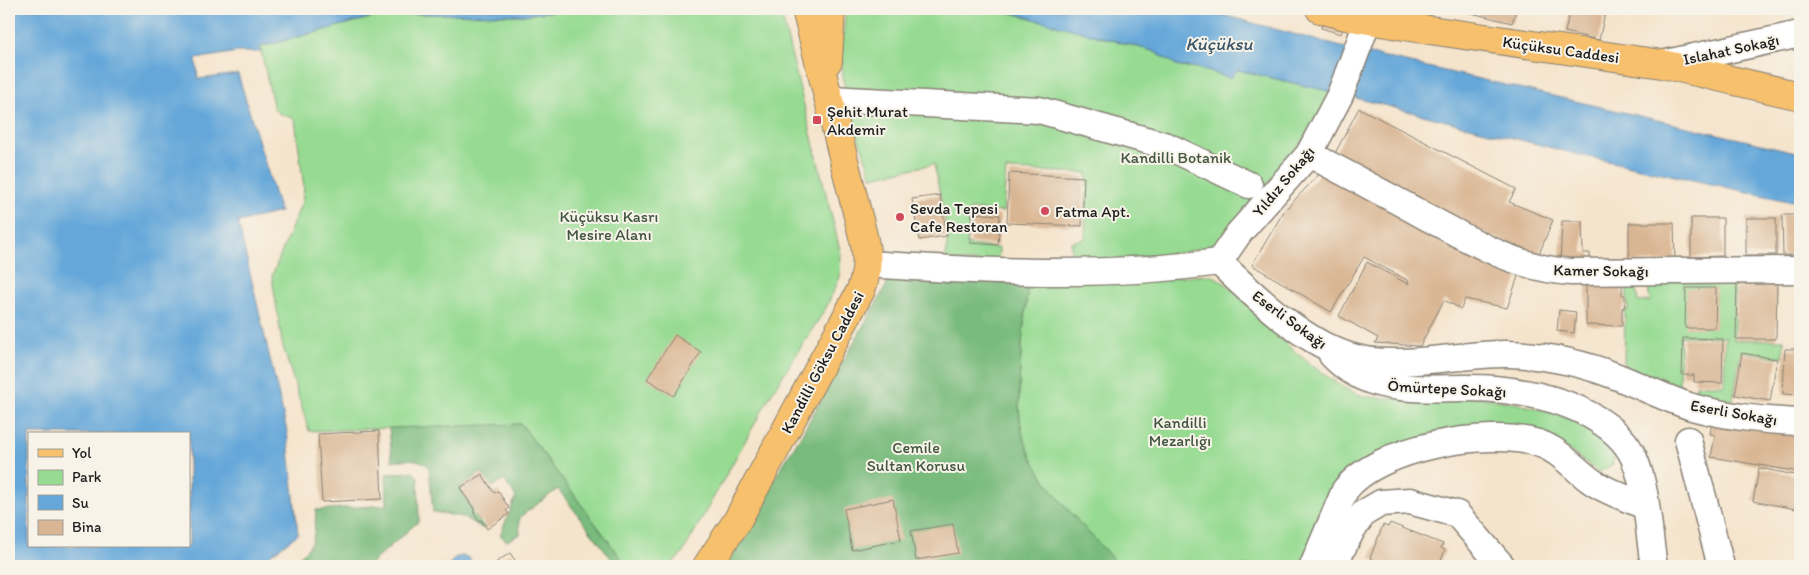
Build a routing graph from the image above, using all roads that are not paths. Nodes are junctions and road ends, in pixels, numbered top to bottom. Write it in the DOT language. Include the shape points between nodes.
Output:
graph roads {
  1 [pos="806,9"];
  2 [pos="831,9"];
  3 [pos="1320,9"];
  4 [pos="1370,20"];
  5 [pos="1800,34"];
  6 [pos="1662,64"];
  7 [pos="828,91"];
  8 [pos="1800,96"];
  9 [pos="1309,154"];
  10 [pos="1249,185"];
  11 [pos="1219,262"];
  12 [pos="868,264"];
  13 [pos="1800,270"];
  14 [pos="1322,344"];
  15 [pos="1800,422"];
  16 [pos="1688,440"];
  17 [pos="1645,506"];
  18 [pos="1334,564"];
  19 [pos="707,566"];
  20 [pos="1502,566"];
  21 [pos="1654,566"];
  22 [pos="1721,566"];
  1 -- 7 [label="main road, Kandilli Göksu Caddesi"];
  2 -- 7 [label="main road, Kandilli Göksu Caddesi"];
  3 -- 4 [label="main road"];
  4 -- 6 [label="main road, Küçüksu Caddesi"];
  4 -- 9 [label="street, Yıldız Sokağı" via="1340,95"];
  5 -- 6 [label="street, Islahat Sokağı"];
  6 -- 8 [label="main road, Küçüksu Caddesi"];
  7 -- 10 [label="street" via="1039,110 1167,146"];
  7 -- 12 [label="main road, Kandilli Göksu Caddesi"];
  9 -- 11 [label="street, Yıldız Sokağı"];
  9 -- 13 [label="street, Kamer Sokağı" via="1474,242 1544,269 1571,272"];
  11 -- 12 [label="street" via="1043,273"];
  11 -- 14 [label="street, Eserli Sokağı" via="1267,305"];
  12 -- 19 [label="main road, Kandilli Göksu Caddesi" via="861,290 736,521"];
  14 -- 15 [label="street, Eserli Sokağı" via="1348,356 1373,360 1507,354 1556,358 1618,377 1693,407"];
  14 -- 17 [label="street, Ömürtepe Sokağı" via="1350,371 1384,385 1426,390 1518,392 1587,413 1627,445 1639,472"];
  16 -- 22 [label="street"];
  17 -- 18 [label="street" via="1591,480 1567,459 1538,443 1491,438 1435,444 1381,464 1352,481 1345,490"];
  17 -- 21 [label="street, Ömürtepe Sokağı"];
  18 -- 20 [label="street" via="1352,528 1364,513 1382,503 1410,500 1457,514"];
}
